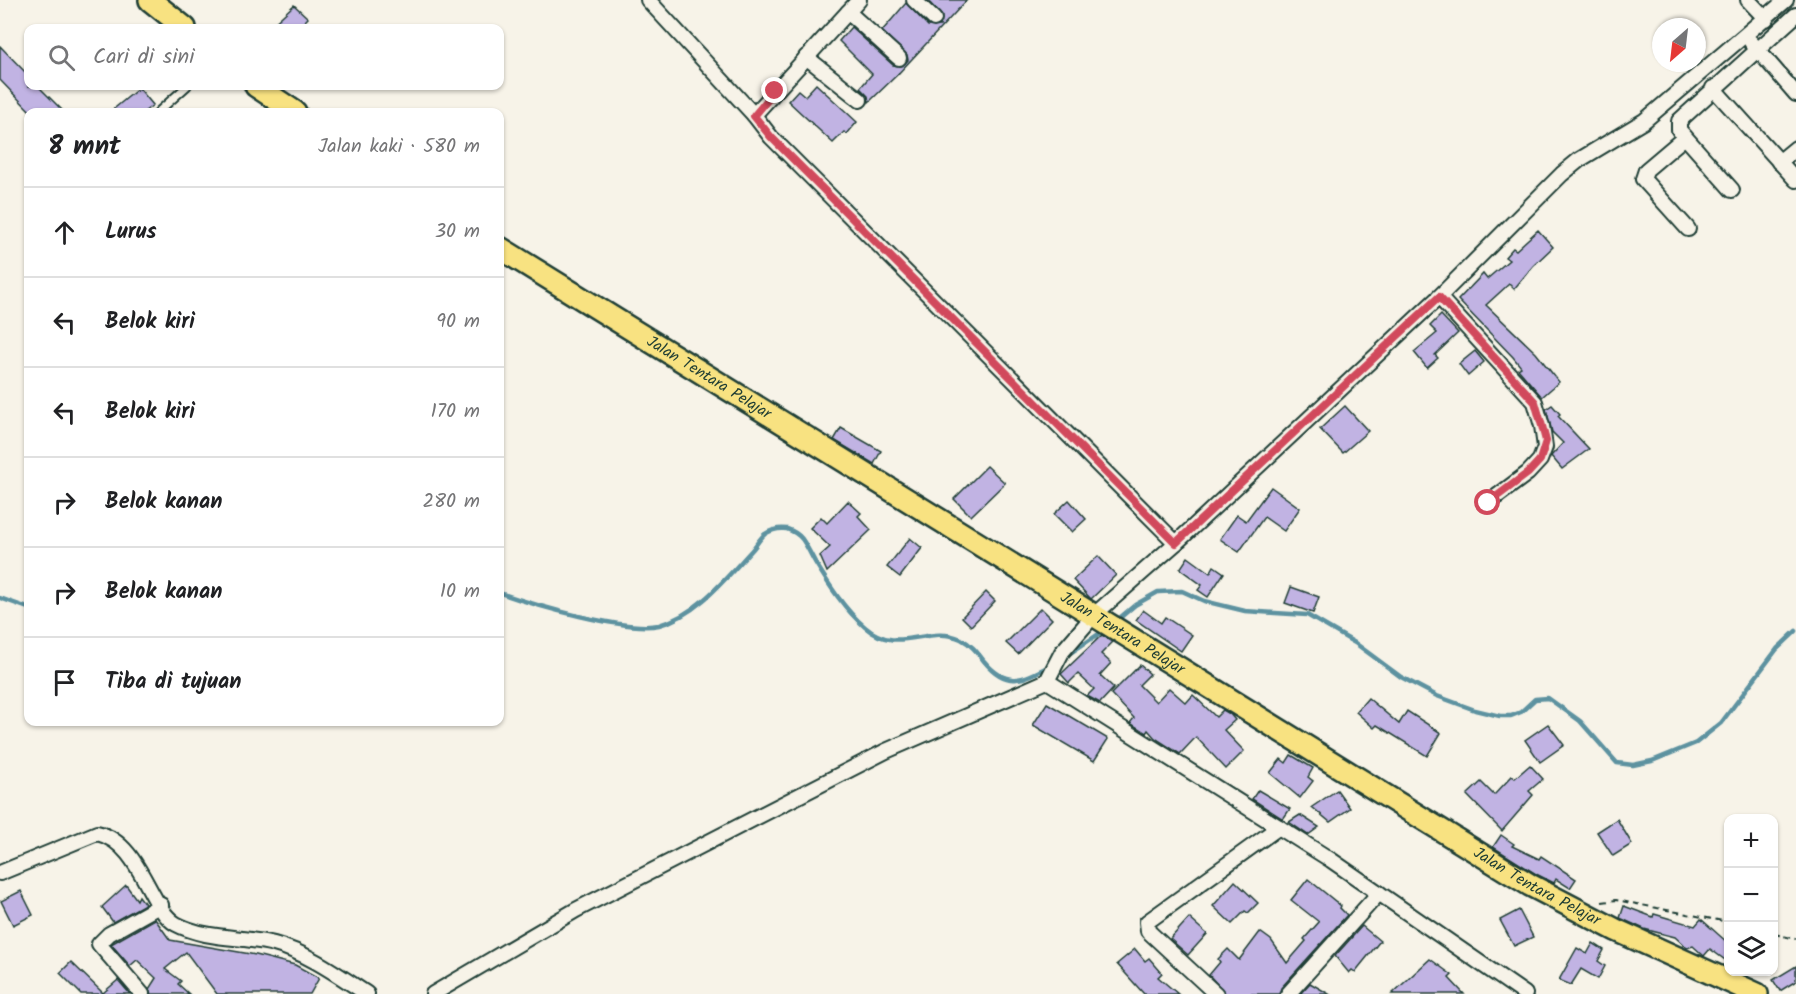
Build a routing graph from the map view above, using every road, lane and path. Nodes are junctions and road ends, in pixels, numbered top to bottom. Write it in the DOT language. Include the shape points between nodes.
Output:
graph roads {
  1 [pos="150,0"];
  2 [pos="648,0"];
  3 [pos="859,0"];
  4 [pos="914,0"];
  5 [pos="1748,0"];
  6 [pos="1786,0"];
  7 [pos="848,12"];
  8 [pos="1796,15"];
  9 [pos="934,19"];
  10 [pos="1766,19"];
  11 [pos="180,24"];
  12 [pos="1746,36"];
  13 [pos="1757,49"];
  14 [pos="806,57"];
  15 [pos="899,58"];
  16 [pos="1713,88"];
  17 [pos="183,90"];
  18 [pos="262,90"];
  19 [pos="1796,94"];
  20 [pos="860,100"];
  21 [pos="162,108"];
  22 [pos="289,108"];
  23 [pos="754,116"];
  24 [pos="1685,137"];
  25 [pos="1796,148"];
  26 [pos="1779,162"];
  27 [pos="1796,180"];
  28 [pos="1732,190"];
  29 [pos="1688,229"];
  30 [pos="504,250"];
  31 [pos="1439,297"];
  32 [pos="1488,503"];
  33 [pos="1176,543"];
  34 [pos="1098,617"];
  35 [pos="1049,677"];
  36 [pos="1279,827"];
  37 [pos="0,873"];
  38 [pos="1379,893"];
  39 [pos="160,906"];
  40 [pos="1571,908"];
  41 [pos="1724,921"];
  42 [pos="1778,935"];
  43 [pos="1796,939"];
  44 [pos="142,994"];
  45 [pos="367,994"];
  46 [pos="433,994"];
  47 [pos="1216,994"];
  48 [pos="1288,994"];
  49 [pos="1525,994"];
  50 [pos="1757,994"];
  1 -- 11 [label="highway"];
  2 -- 23 [label="street"];
  3 -- 7 [label="street"];
  4 -- 9 [label="street"];
  5 -- 10 [label="street"];
  6 -- 10 [label="street"];
  7 -- 14 [label="street"];
  7 -- 15 [label="street"];
  8 -- 13 [label="street"];
  10 -- 12 [label="street"];
  12 -- 13 [label="street"];
  12 -- 31 [label="street" via="1644,121 1562,174"];
  13 -- 16 [label="street"];
  13 -- 19 [label="street"];
  14 -- 20 [label="street"];
  14 -- 23 [label="street"];
  16 -- 24 [label="street" via="1681,117 1678,126"];
  16 -- 26 [label="street"];
  17 -- 21 [label="lane"];
  18 -- 22 [label="highway"];
  23 -- 33 [label="street"];
  24 -- 28 [label="street"];
  24 -- 29 [label="street" via="1646,170 1643,179"];
  25 -- 26 [label="street"];
  26 -- 27 [label="street"];
  30 -- 34 [label="highway, Jalan Tentara Pelajar"];
  31 -- 32 [label="street" via="1535,402 1546,441 1540,460 1528,473"];
  31 -- 33 [label="street"];
  33 -- 34 [label="street"];
  34 -- 35 [label="street" via="1062,652"];
  34 -- 40 [label="highway, Jalan Tentara Pelajar" via="1457,842"];
  35 -- 36 [label="street"];
  35 -- 46 [label="street" via="856,767 576,910"];
  36 -- 38 [label="street"];
  36 -- 47 [label="street" via="1148,922 1148,931"];
  37 -- 39 [label="street" via="98,833 118,843 142,872"];
  38 -- 48 [label="street"];
  38 -- 49 [label="street"];
  39 -- 44 [label="street" via="109,934 99,944"];
  39 -- 45 [label="street" via="176,923 211,935 275,944 324,965"];
  40 -- 41 [label="path" via="1616,900"];
  40 -- 50 [label="highway, Jalan Tentara Pelajar"];
  42 -- 43 [label="path"];
}
